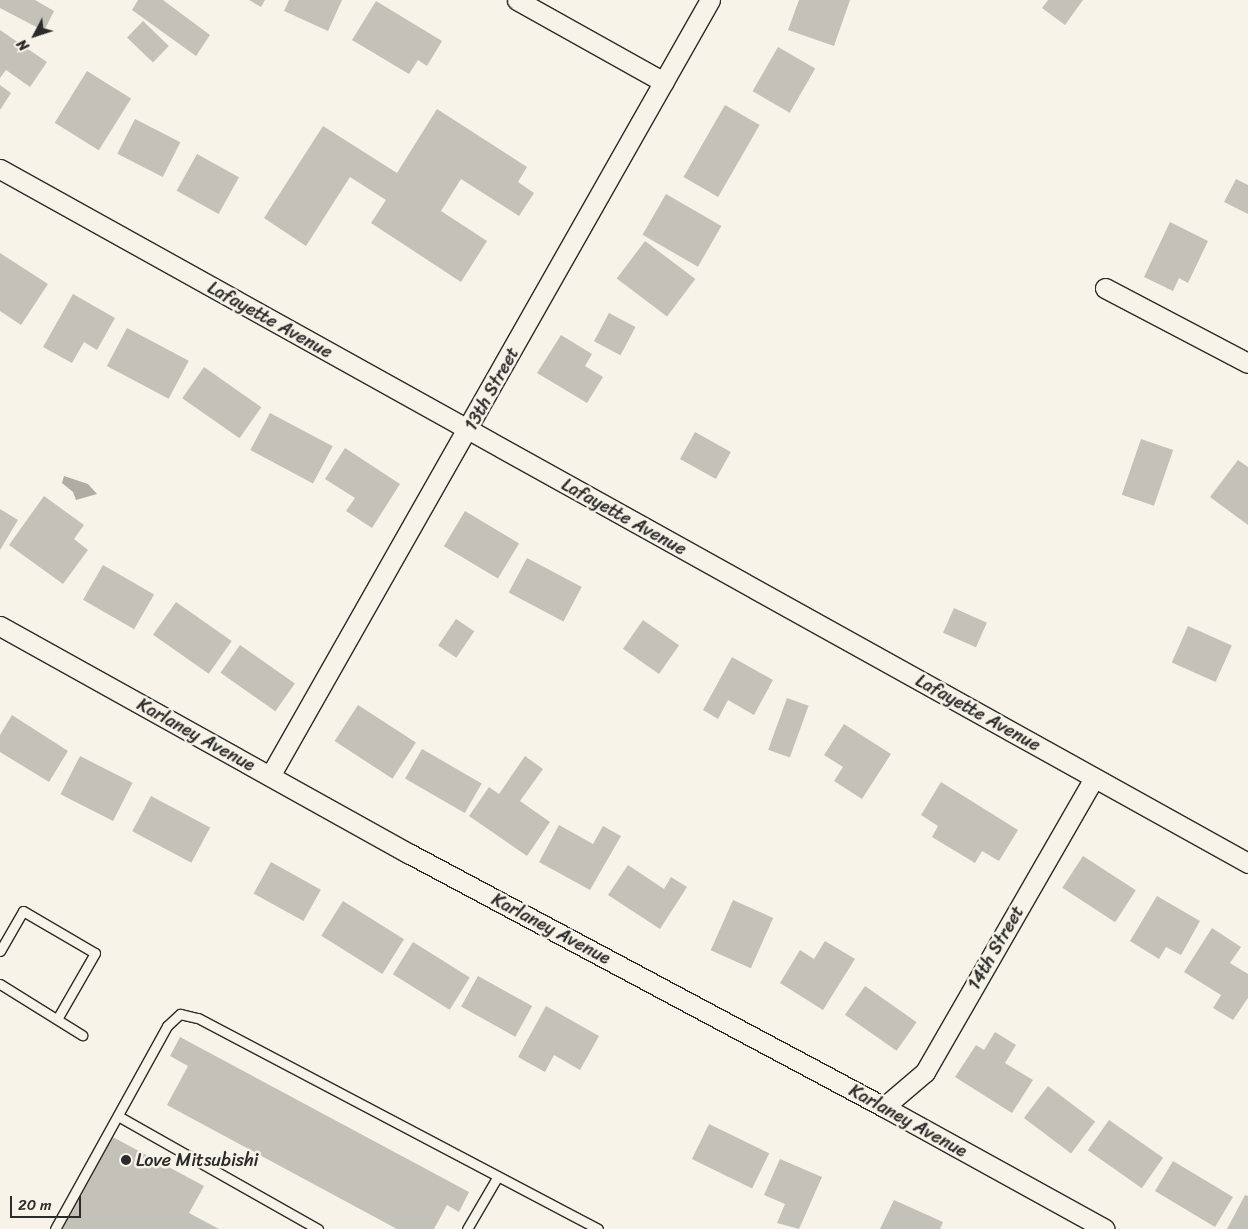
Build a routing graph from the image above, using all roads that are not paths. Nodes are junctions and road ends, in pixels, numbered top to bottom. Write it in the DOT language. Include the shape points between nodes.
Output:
graph roads {
  1 [pos="517,0"];
  2 [pos="710,0"];
  3 [pos="664,82"];
  4 [pos="0,170"];
  5 [pos="1105,288"];
  6 [pos="1248,363"];
  7 [pos="469,430"];
  8 [pos="0,626"];
  9 [pos="270,776"];
  10 [pos="1094,778"];
  11 [pos="1248,863"];
  12 [pos="0,951"];
  13 [pos="0,984"];
  14 [pos="57,1020"];
  15 [pos="82,1035"];
  16 [pos="884,1107"];
  17 [pos="118,1116"];
  18 [pos="498,1176"];
  19 [pos="55,1229"];
  20 [pos="318,1229"];
  21 [pos="467,1229"];
  22 [pos="598,1229"];
  23 [pos="1104,1229"];
  1 -- 3 [label="street"];
  2 -- 3 [label="street, 13th Street"];
  3 -- 7 [label="street, 13th Street"];
  4 -- 7 [label="street, Lafayette Avenue"];
  5 -- 6 [label="street"];
  7 -- 9 [label="street, 13th Street"];
  7 -- 10 [label="street, Lafayette Avenue"];
  8 -- 9 [label="street, Karlaney Avenue"];
  9 -- 16 [label="street, Karlaney Avenue"];
  10 -- 11 [label="street, Lafayette Avenue"];
  10 -- 16 [label="street, 14th Street" via="925,1072"];
  12 -- 14 [label="lane" via="23,911 95,953"];
  13 -- 14 [label="lane"];
  14 -- 15 [label="lane"];
  16 -- 23 [label="street, Karlaney Avenue"];
  17 -- 18 [label="lane" via="167,1026 180,1014 198,1018"];
  17 -- 19 [label="lane"];
  17 -- 20 [label="lane"];
  18 -- 21 [label="lane"];
  18 -- 22 [label="lane"];
}
